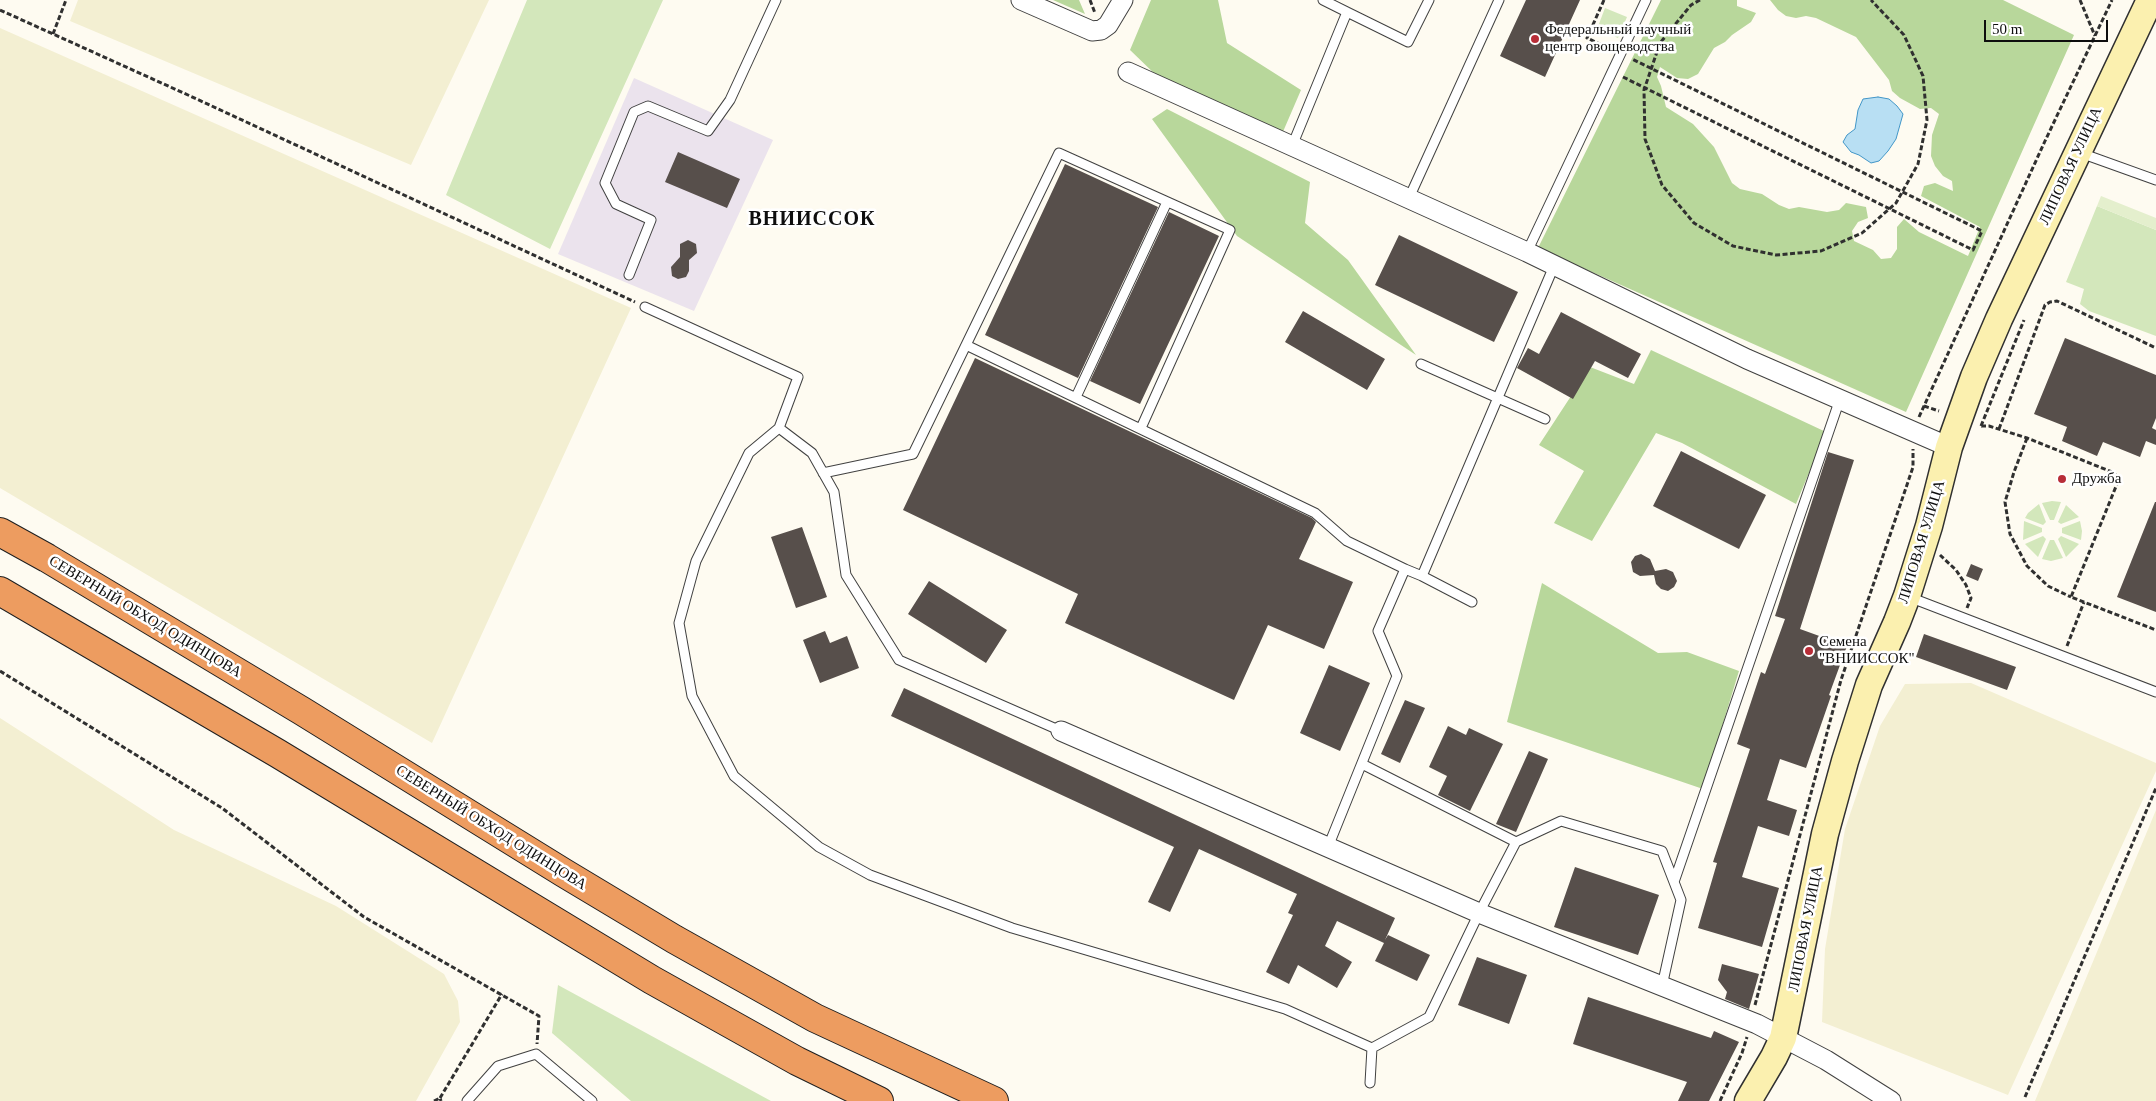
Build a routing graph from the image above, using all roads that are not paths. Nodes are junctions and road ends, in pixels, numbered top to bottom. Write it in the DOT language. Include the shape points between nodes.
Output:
graph roads {
  1 [pos="776,0"];
  2 [pos="1021,0"];
  3 [pos="1123,0"];
  4 [pos="1323,0"];
  5 [pos="1429,0"];
  6 [pos="1499,0"];
  7 [pos="1646,0"];
  8 [pos="2150,0"];
  9 [pos="1347,12"];
  10 [pos="1128,72"];
  11 [pos="1292,146"];
  12 [pos="2078,150"];
  13 [pos="2156,180"];
  14 [pos="1409,198"];
  15 [pos="1168,202"];
  16 [pos="1526,252"];
  17 [pos="1554,266"];
  18 [pos="630,275"];
  19 [pos="645,307"];
  20 [pos="966,344"];
  21 [pos="1421,364"];
  22 [pos="1076,397"];
  23 [pos="1497,397"];
  24 [pos="1840,399"];
  25 [pos="1545,419"];
  26 [pos="779,428"];
  27 [pos="1141,428"];
  28 [pos="1949,447"];
  29 [pos="823,473"];
  30 [pos="0,532"];
  31 [pos="1405,569"];
  32 [pos="1422,576"];
  33 [pos="0,591"];
  34 [pos="1907,596"];
  35 [pos="1472,602"];
  36 [pos="2156,692"];
  37 [pos="1061,731"];
  38 [pos="1362,764"];
  39 [pos="1516,842"];
  40 [pos="1328,847"];
  41 [pos="1674,882"];
  42 [pos="1479,913"];
  43 [pos="1662,986"];
  44 [pos="1783,1038"];
  45 [pos="1372,1048"];
  46 [pos="1370,1083"];
  47 [pos="467,1101"];
  48 [pos="592,1101"];
  49 [pos="879,1101"];
  50 [pos="994,1101"];
  51 [pos="1748,1101"];
  52 [pos="1891,1101"];
  1 -- 18 [label="lane" via="730,100 708,131 648,106 634,112 605,183 616,204 651,220"];
  2 -- 3 [label="street" via="1092,31 1108,25"];
  4 -- 9 [label="lane"];
  5 -- 9 [label="lane" via="1408,42"];
  6 -- 14 [label="lane"];
  7 -- 16 [label="lane"];
  8 -- 12 [label="street, ЛИПОВАЯ УЛИЦА"];
  9 -- 11 [label="lane"];
  10 -- 11 [label="street"];
  11 -- 14 [label="street"];
  12 -- 13 [label="lane"];
  12 -- 28 [label="street, ЛИПОВАЯ УЛИЦА" via="1999,319"];
  14 -- 16 [label="street"];
  15 -- 20 [label="lane" via="1059,153"];
  15 -- 22 [label="lane"];
  15 -- 27 [label="lane" via="1230,230"];
  16 -- 17 [label="street"];
  17 -- 23 [label="lane"];
  17 -- 24 [label="street" via="1747,359"];
  19 -- 26 [label="lane" via="798,377"];
  20 -- 22 [label="lane"];
  20 -- 29 [label="lane" via="913,454"];
  21 -- 23 [label="lane"];
  22 -- 27 [label="lane"];
  23 -- 25 [label="lane"];
  23 -- 32 [label="lane"];
  24 -- 28 [label="street"];
  24 -- 41 [label="lane"];
  26 -- 29 [label="lane" via="812,453"];
  26 -- 45 [label="lane" via="749,453 696,561 680,623 692,696 734,776 819,847 870,875 1012,928 1285,1009"];
  27 -- 31 [label="lane" via="1315,513 1347,541"];
  28 -- 34 [label="street, ЛИПОВАЯ УЛИЦА"];
  29 -- 37 [label="lane" via="834,492 846,575 899,660"];
  30 -- 50 [label="highway, СЕВЕРНЫЙ ОБХОД ОДИНЦОВА" via="302,711 674,939 815,1018"];
  31 -- 32 [label="lane"];
  31 -- 38 [label="lane" via="1378,631 1397,676"];
  32 -- 35 [label="lane"];
  33 -- 49 [label="highway" via="277,753 652,980 797,1061"];
  34 -- 36 [label="lane"];
  34 -- 44 [label="street, ЛИПОВАЯ УЛИЦА" via="1869,685 1825,834"];
  37 -- 40 [label="street"];
  38 -- 39 [label="lane"];
  38 -- 40 [label="lane"];
  39 -- 41 [label="lane" via="1561,821 1662,851"];
  39 -- 42 [label="lane"];
  40 -- 42 [label="street"];
  41 -- 43 [label="lane" via="1681,900"];
  42 -- 43 [label="street"];
  42 -- 45 [label="lane" via="1429,1017"];
  43 -- 44 [label="street" via="1751,1021"];
  44 -- 51 [label="street, ЛИПОВАЯ УЛИЦА"];
  44 -- 52 [label="street" via="1826,1060"];
  45 -- 46 [label="lane"];
  47 -- 48 [label="lane" via="498,1066 536,1054"];
}
